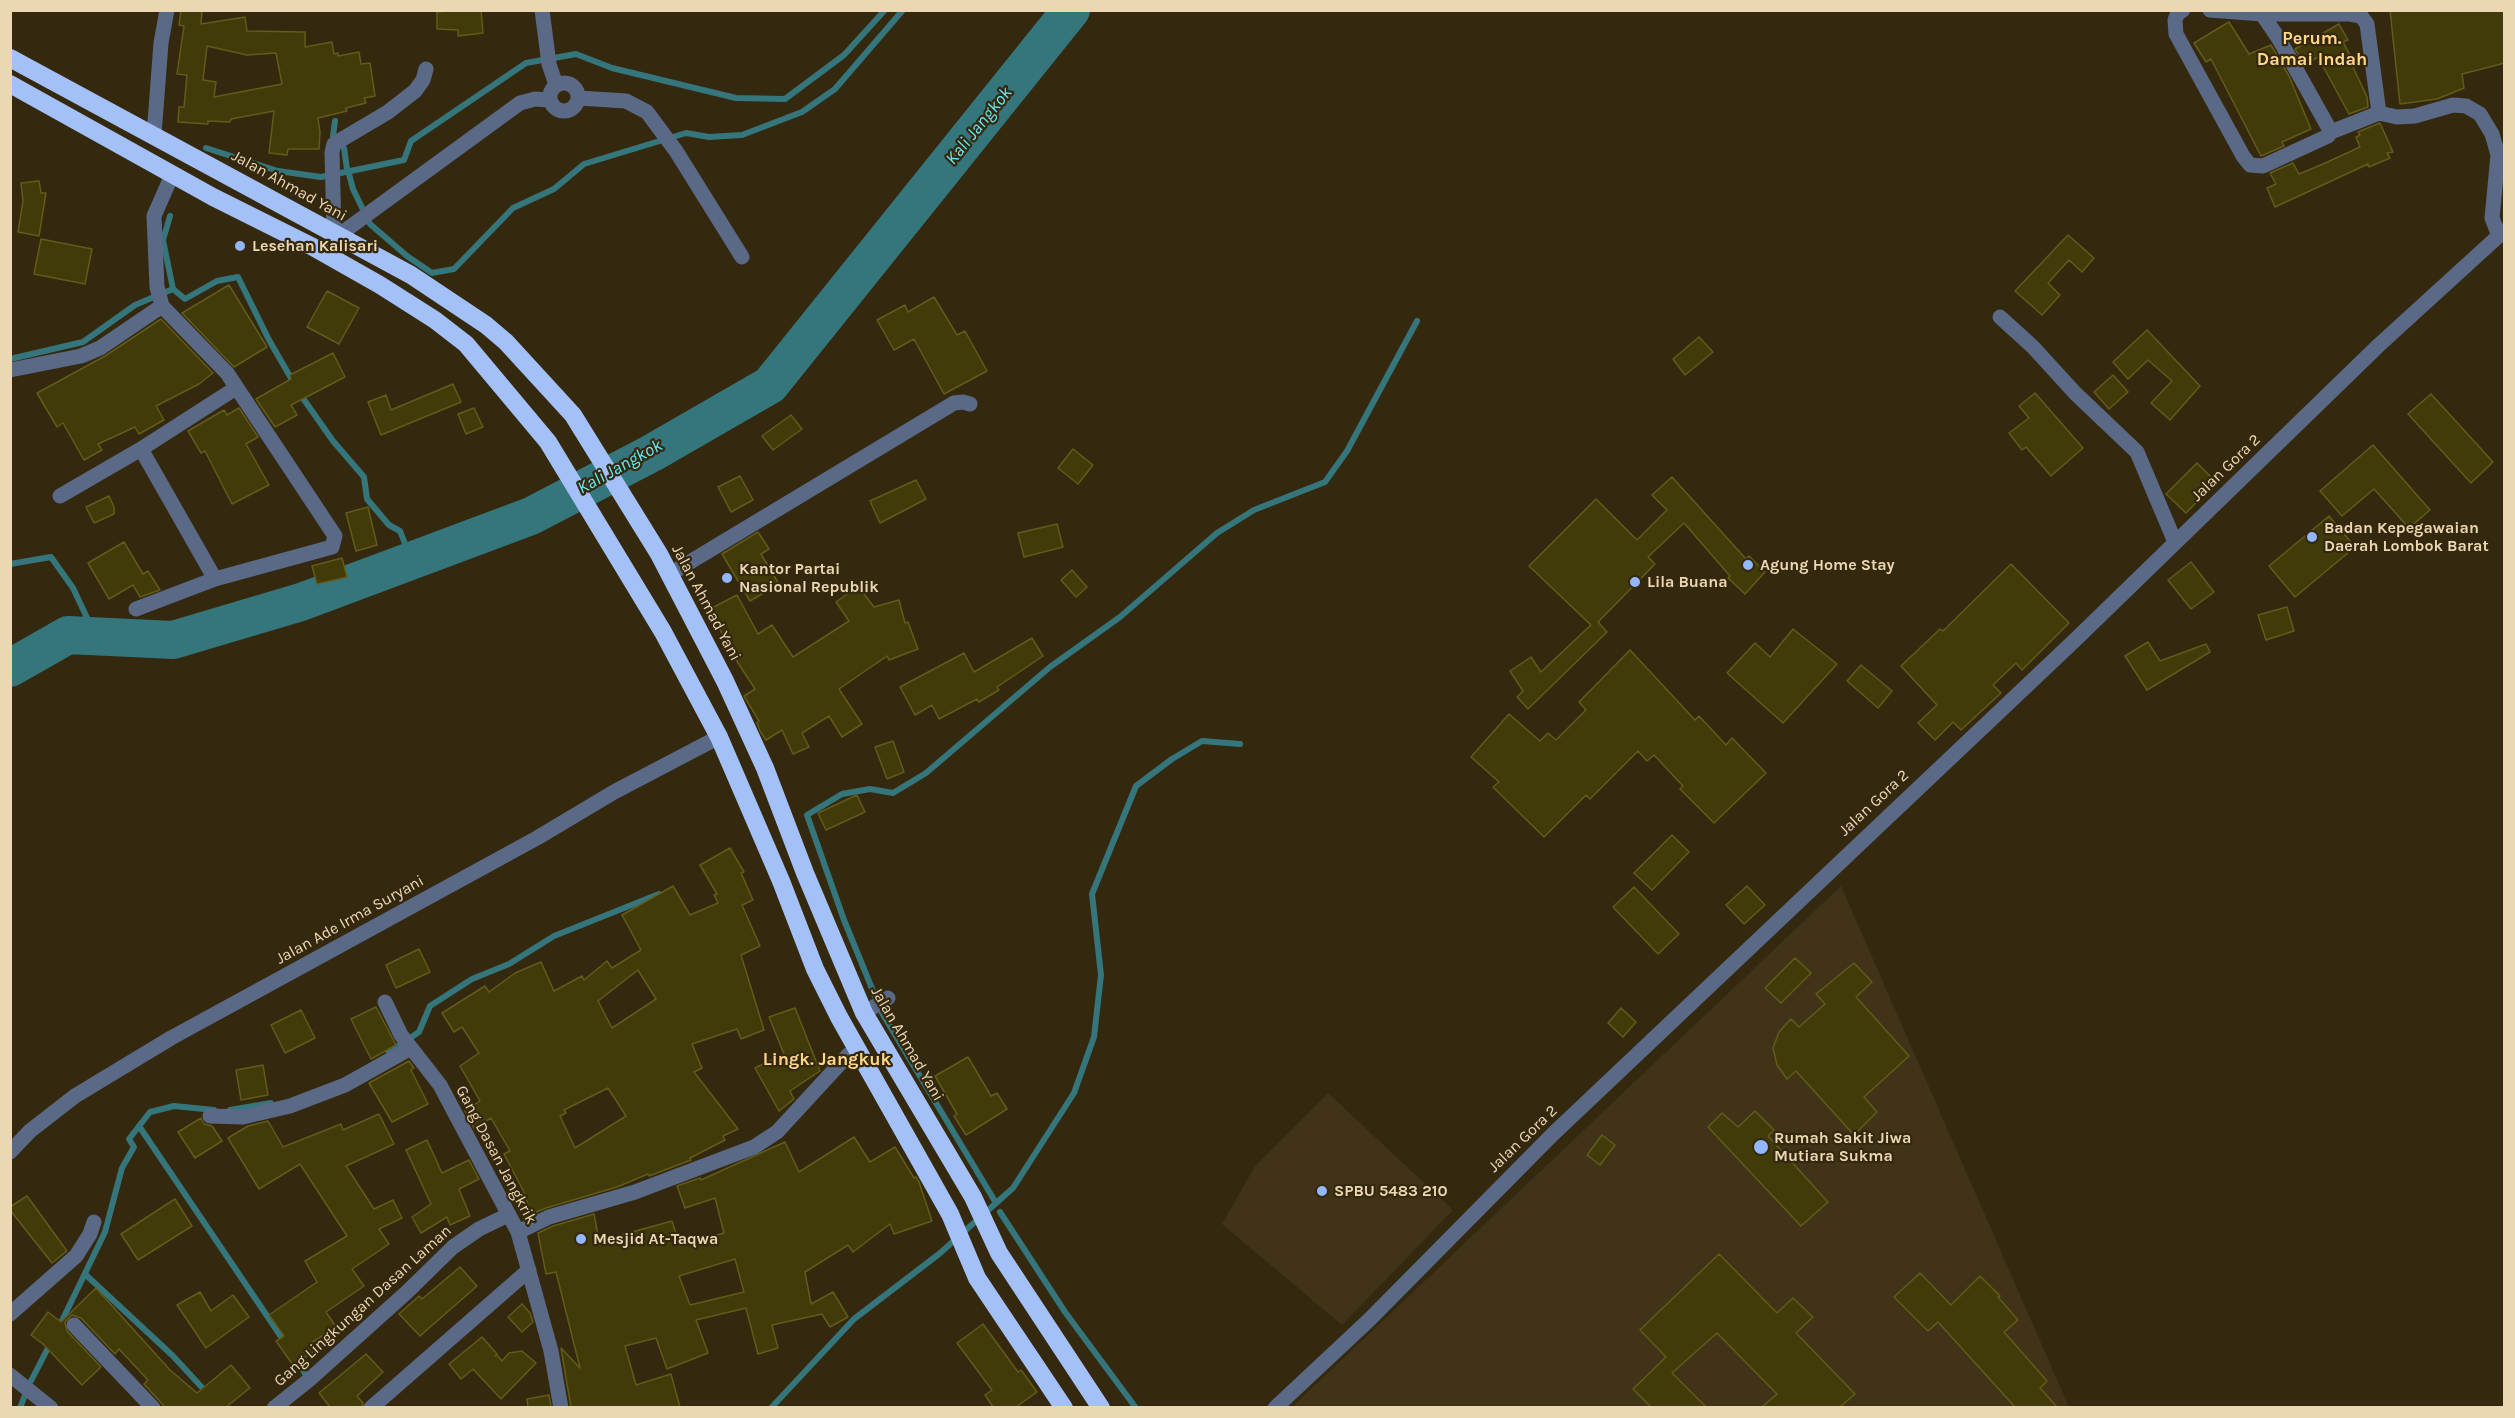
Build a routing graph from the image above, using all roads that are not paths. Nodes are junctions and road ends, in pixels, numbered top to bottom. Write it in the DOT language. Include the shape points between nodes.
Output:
graph roads {
  1 [pos="167,10"];
  2 [pos="542,10"];
  3 [pos="2183,10"];
  4 [pos="2210,10"];
  5 [pos="2262,14"];
  6 [pos="10,58"];
  7 [pos="426,69"];
  8 [pos="10,84"];
  9 [pos="556,85"];
  10 [pos="579,98"];
  11 [pos="550,100"];
  12 [pos="2379,113"];
  13 [pos="2331,132"];
  14 [pos="154,135"];
  15 [pos="225,173"];
  16 [pos="172,175"];
  17 [pos="213,197"];
  18 [pos="336,233"];
  19 [pos="2502,233"];
  20 [pos="742,257"];
  21 [pos="159,298"];
  22 [pos="2000,317"];
  23 [pos="10,370"];
  24 [pos="236,388"];
  25 [pos="970,404"];
  26 [pos="141,449"];
  27 [pos="60,496"];
  28 [pos="2175,542"];
  29 [pos="670,574"];
  30 [pos="215,579"];
  31 [pos="136,609"];
  32 [pos="719,737"];
  33 [pos="888,998"];
  34 [pos="385,1002"];
  35 [pos="869,1010"];
  36 [pos="406,1042"];
  37 [pos="857,1049"];
  38 [pos="210,1116"];
  39 [pos="945,1148"];
  40 [pos="10,1152"];
  41 [pos="923,1164"];
  42 [pos="508,1215"];
  43 [pos="94,1222"];
  44 [pos="518,1232"];
  45 [pos="529,1270"];
  46 [pos="1020,1286"];
  47 [pos="995,1306"];
  48 [pos="10,1314"];
  49 [pos="74,1325"];
  50 [pos="10,1375"];
  51 [pos="51,1407"];
  52 [pos="153,1407"];
  53 [pos="274,1407"];
  54 [pos="371,1407"];
  55 [pos="561,1407"];
  56 [pos="1064,1407"];
  57 [pos="1101,1407"];
  58 [pos="1275,1407"];
  1 -- 14 [label="street"];
  2 -- 9 [label="street"];
  3 -- 13 [label="street" via="2177,15 2176,34 2243,156 2253,166 2267,164"];
  4 -- 5 [label="street"];
  5 -- 12 [label="street" via="2361,16 2367,24"];
  5 -- 13 [label="street"];
  6 -- 14 [label="highway, Jalan Ahmad Yani"];
  7 -- 18 [label="street" via="415,91 339,141 332,152"];
  8 -- 16 [label="highway"];
  9 -- 10 [label="street" via="572,84"];
  9 -- 11 [label="street"];
  10 -- 11 [label="street" via="569,111 554,107"];
  10 -- 20 [label="street" via="626,101 647,112"];
  11 -- 18 [label="street" via="520,103"];
  12 -- 13 [label="street"];
  12 -- 19 [label="street" via="2415,116 2466,105 2480,114 2498,155 2492,218"];
  14 -- 15 [label="highway, Jalan Ahmad Yani"];
  15 -- 17 [label="highway"];
  15 -- 18 [label="highway, Jalan Ahmad Yani"];
  16 -- 17 [label="highway"];
  16 -- 21 [label="street" via="154,216"];
  17 -- 32 [label="highway" via="380,285 466,344 548,442 663,632"];
  18 -- 29 [label="highway, Jalan Ahmad Yani" via="411,274 486,325 526,362 573,415"];
  19 -- 28 [label="street, Jalan Gora 2" via="2379,345"];
  21 -- 23 [label="street" via="100,348 81,356"];
  21 -- 24 [label="street"];
  22 -- 28 [label="street" via="2137,453"];
  24 -- 26 [label="street"];
  24 -- 30 [label="street" via="335,539 332,547"];
  25 -- 29 [label="street" via="954,403"];
  26 -- 27 [label="street"];
  26 -- 30 [label="street"];
  28 -- 58 [label="street, Jalan Gora 2" via="1553,1134 1369,1320"];
  29 -- 35 [label="highway, Jalan Ahmad Yani" via="765,768 805,873"];
  30 -- 31 [label="street"];
  32 -- 37 [label="highway" via="815,969"];
  32 -- 40 [label="street, Jalan Ade Irma Suryani" via="171,1038 75,1096"];
  33 -- 35 [label="street"];
  34 -- 36 [label="street, Gang Dasan Jangkrik"];
  35 -- 39 [label="highway, Jalan Ahmad Yani"];
  36 -- 38 [label="street" via="355,1080 290,1106 243,1118"];
  36 -- 42 [label="street, Gang Dasan Jangkrik" via="440,1085"];
  37 -- 41 [label="highway"];
  37 -- 44 [label="street" via="777,1132 754,1147 635,1192 549,1217"];
  39 -- 41 [label="highway"];
  39 -- 46 [label="highway, Jalan Ahmad Yani"];
  41 -- 47 [label="highway" via="977,1278"];
  42 -- 44 [label="street, Gang Dasan Jangkrik"];
  42 -- 53 [label="street, Gang Lingkungan Dasan Laman" via="453,1247 317,1373"];
  43 -- 48 [label="street" via="76,1257"];
  44 -- 45 [label="street, Gang Dasan Jangkrik"];
  45 -- 54 [label="street"];
  45 -- 55 [label="street, Gang Dasan Jangkrik"];
  46 -- 47 [label="highway"];
  46 -- 57 [label="highway, Jalan Ahmad Yani"];
  47 -- 56 [label="highway"];
  49 -- 52 [label="street"];
  50 -- 51 [label="street"];
}
